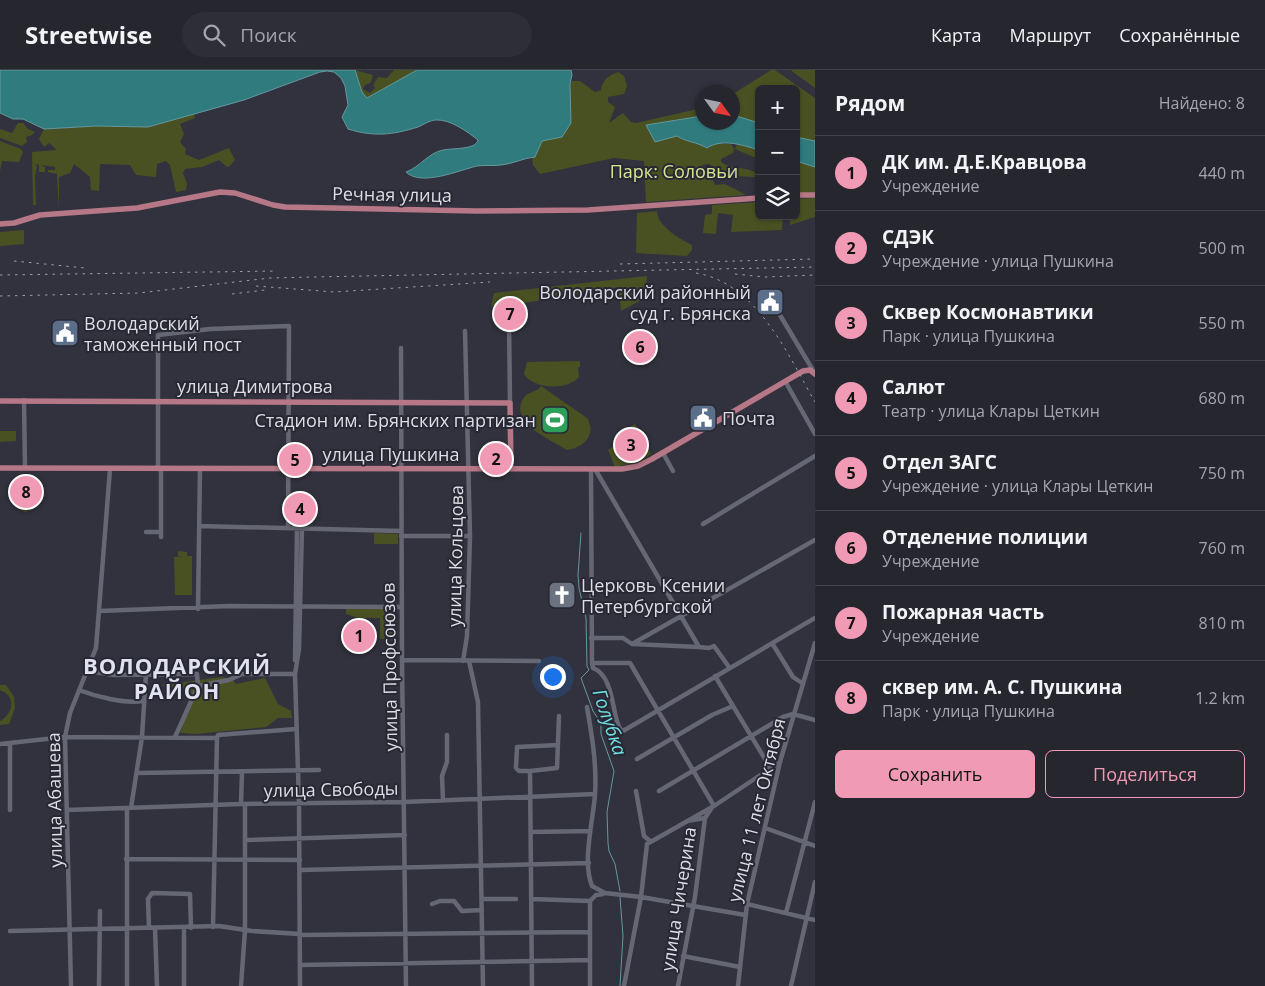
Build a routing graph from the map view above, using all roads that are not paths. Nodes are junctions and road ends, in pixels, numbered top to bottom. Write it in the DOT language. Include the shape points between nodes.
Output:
graph roads {
  1 [pos="800,195"];
  2 [pos="815,195"];
  3 [pos="755,198"];
  4 [pos="0,226"];
  5 [pos="777,310"];
  6 [pos="509,320"];
  7 [pos="465,330"];
  8 [pos="401,348"];
  9 [pos="808,361"];
  10 [pos="805,370"];
  11 [pos="815,374"];
  12 [pos="784,381"];
  13 [pos="24,400"];
  14 [pos="0,401"];
  15 [pos="159,401"];
  16 [pos="288,402"];
  17 [pos="401,402"];
  18 [pos="468,403"];
  19 [pos="510,403"];
  20 [pos="815,434"];
  21 [pos="664,453"];
  22 [pos="815,456"];
  23 [pos="0,468"];
  24 [pos="25,468"];
  25 [pos="288,468"];
  26 [pos="110,469"];
  27 [pos="160,469"];
  28 [pos="200,469"];
  29 [pos="401,469"];
  30 [pos="470,469"];
  31 [pos="511,469"];
  32 [pos="593,469"];
  33 [pos="673,471"];
  34 [pos="704,524"];
  35 [pos="199,526"];
  36 [pos="288,528"];
  37 [pos="300,528"];
  38 [pos="146,532"];
  39 [pos="402,534"];
  40 [pos="470,536"];
  41 [pos="815,540"];
  42 [pos="298,607"];
  43 [pos="402,607"];
  44 [pos="198,609"];
  45 [pos="99,611"];
  46 [pos="680,615"];
  47 [pos="815,618"];
  48 [pos="592,638"];
  49 [pos="772,643"];
  50 [pos="815,643"];
  51 [pos="632,644"];
  52 [pos="699,647"];
  53 [pos="402,660"];
  54 [pos="463,661"];
  55 [pos="469,661"];
  56 [pos="539,661"];
  57 [pos="592,663"];
  58 [pos="729,667"];
  59 [pos="88,671"];
  60 [pos="146,674"];
  61 [pos="295,674"];
  62 [pos="715,676"];
  63 [pos="802,683"];
  64 [pos="198,686"];
  65 [pos="79,690"];
  66 [pos="143,701"];
  67 [pos="733,706"];
  68 [pos="587,707"];
  69 [pos="657,711"];
  70 [pos="794,714"];
  71 [pos="559,716"];
  72 [pos="815,720"];
  73 [pos="296,729"];
  74 [pos="447,735"];
  75 [pos="751,736"];
  76 [pos="65,737"];
  77 [pos="142,737"];
  78 [pos="175,737"];
  79 [pos="674,737"];
  80 [pos="217,738"];
  81 [pos="10,743"];
  82 [pos="0,744"];
  83 [pos="558,745"];
  84 [pos="637,759"];
  85 [pos="780,762"];
  86 [pos="771,768"];
  87 [pos="298,770"];
  88 [pos="319,770"];
  89 [pos="693,770"];
  90 [pos="530,771"];
  91 [pos="216,772"];
  92 [pos="242,772"];
  93 [pos="138,773"];
  94 [pos="659,790"];
  95 [pos="636,791"];
  96 [pos="595,794"];
  97 [pos="530,798"];
  98 [pos="481,799"];
  99 [pos="442,800"];
  100 [pos="404,802"];
  101 [pos="815,802"];
  102 [pos="243,804"];
  103 [pos="299,804"];
  104 [pos="215,805"];
  105 [pos="714,806"];
  106 [pos="129,808"];
  107 [pos="10,810"];
  108 [pos="67,810"];
  109 [pos="705,818"];
  110 [pos="686,821"];
  111 [pos="765,828"];
  112 [pos="590,831"];
  113 [pos="531,832"];
  114 [pos="405,836"];
  115 [pos="300,839"];
  116 [pos="245,840"];
  117 [pos="650,840"];
  118 [pos="803,842"];
  119 [pos="815,846"];
  120 [pos="126,860"];
  121 [pos="300,860"];
  122 [pos="214,861"];
  123 [pos="245,861"];
  124 [pos="589,863"];
  125 [pos="531,865"];
  126 [pos="482,866"];
  127 [pos="405,868"];
  128 [pos="300,870"];
  129 [pos="815,882"];
  130 [pos="605,894"];
  131 [pos="641,897"];
  132 [pos="482,899"];
  133 [pos="516,899"];
  134 [pos="531,899"];
  135 [pos="590,901"];
  136 [pos="432,904"];
  137 [pos="747,904"];
  138 [pos="692,907"];
  139 [pos="482,910"];
  140 [pos="100,911"];
  141 [pos="786,913"];
  142 [pos="745,915"];
  143 [pos="806,918"];
  144 [pos="815,920"];
  145 [pos="213,927"];
  146 [pos="126,928"];
  147 [pos="149,928"];
  148 [pos="155,928"];
  149 [pos="184,928"];
  150 [pos="191,928"];
  151 [pos="70,929"];
  152 [pos="99,929"];
  153 [pos="245,930"];
  154 [pos="10,931"];
  155 [pos="483,932"];
  156 [pos="532,932"];
  157 [pos="589,932"];
  158 [pos="300,934"];
  159 [pos="406,934"];
  160 [pos="683,956"];
  161 [pos="532,959"];
  162 [pos="590,960"];
  163 [pos="483,962"];
  164 [pos="406,963"];
  165 [pos="300,965"];
  166 [pos="740,967"];
  167 [pos="71,986"];
  168 [pos="99,986"];
  169 [pos="127,986"];
  170 [pos="157,986"];
  171 [pos="184,986"];
  172 [pos="241,986"];
  173 [pos="300,986"];
  174 [pos="406,986"];
  175 [pos="483,986"];
  176 [pos="532,986"];
  177 [pos="590,986"];
  178 [pos="624,986"];
  179 [pos="678,986"];
  180 [pos="738,986"];
  181 [pos="791,986"];
  1 -- 2 [label="main road"];
  3 -- 4 [label="main road, Речная улица" via="593,210 476,211 285,206 224,192 137,208 52,214"];
  5 -- 9 [label="street"];
  6 -- 19 [label="street"];
  7 -- 18 [label="street, улица Кольцова"];
  8 -- 17 [label="street, улица Профсоюзов"];
  9 -- 10 [label="street"];
  9 -- 11 [label="street"];
  10 -- 11 [label="main road"];
  10 -- 12 [label="main road, улица Пушкина"];
  12 -- 20 [label="street"];
  12 -- 21 [label="main road, улица Пушкина"];
  13 -- 14 [label="main road, улица Димитрова"];
  13 -- 15 [label="main road, улица Димитрова"];
  13 -- 24 [label="street"];
  15 -- 16 [label="main road, улица Димитрова"];
  15 -- 16 [label="street" via="158,335 289,326"];
  15 -- 27 [label="street"];
  16 -- 17 [label="main road, улица Димитрова"];
  16 -- 25 [label="street"];
  17 -- 18 [label="main road, улица Димитрова"];
  17 -- 29 [label="street, улица Профсоюзов"];
  18 -- 19 [label="main road, улица Димитрова"];
  18 -- 30 [label="street, улица Кольцова"];
  19 -- 31 [label="main road"];
  21 -- 32 [label="main road, улица Пушкина" via="638,466"];
  21 -- 33 [label="street"];
  22 -- 34 [label="street"];
  23 -- 24 [label="main road, улица Пушкина"];
  24 -- 26 [label="main road, улица Пушкина"];
  25 -- 28 [label="main road, улица Пушкина"];
  25 -- 29 [label="main road, улица Пушкина"];
  25 -- 36 [label="street"];
  26 -- 27 [label="main road, улица Пушкина"];
  26 -- 45 [label="street, улица Абашева"];
  27 -- 28 [label="main road, улица Пушкина"];
  27 -- 38 [label="street" via="160,535"];
  28 -- 35 [label="street"];
  29 -- 30 [label="main road, улица Пушкина"];
  29 -- 39 [label="street, улица Профсоюзов"];
  30 -- 31 [label="main road, улица Пушкина"];
  30 -- 40 [label="street, улица Кольцова"];
  31 -- 32 [label="main road, улица Пушкина"];
  32 -- 46 [label="street"];
  32 -- 48 [label="street"];
  35 -- 36 [label="street"];
  35 -- 44 [label="street"];
  36 -- 37 [label="street"];
  37 -- 39 [label="street"];
  37 -- 42 [label="street"];
  39 -- 40 [label="street"];
  39 -- 43 [label="street, улица Профсоюзов"];
  40 -- 54 [label="street, улица Кольцова" via="467,636"];
  41 -- 46 [label="street"];
  42 -- 43 [label="street"];
  42 -- 44 [label="street"];
  42 -- 61 [label="street" via="299,649"];
  43 -- 53 [label="street, улица Профсоюзов"];
  44 -- 45 [label="street"];
  45 -- 59 [label="street, улица Абашева" via="96,648"];
  46 -- 51 [label="street"];
  46 -- 52 [label="street"];
  47 -- 49 [label="street"];
  48 -- 51 [label="street" via="624,638"];
  48 -- 57 [label="street"];
  49 -- 58 [label="street"];
  49 -- 63 [label="street" via="793,677"];
  50 -- 63 [label="street, улица 11 лет Октября"];
  51 -- 52 [label="street"];
  52 -- 58 [label="street" via="714,646"];
  53 -- 54 [label="street"];
  53 -- 100 [label="street, улица Профсоюзов"];
  54 -- 55 [label="street"];
  55 -- 56 [label="street"];
  55 -- 98 [label="street" via="478,702"];
  57 -- 69 [label="street" via="630,663"];
  57 -- 69 [label="street" via="593,668 601,672 613,698 618,728 622,731"];
  58 -- 62 [label="street"];
  59 -- 60 [label="street" via="94,674 101,671"];
  59 -- 65 [label="street, улица Абашева"];
  60 -- 64 [label="street" via="197,674"];
  60 -- 66 [label="street"];
  61 -- 64 [label="street" via="242,674"];
  61 -- 73 [label="street"];
  62 -- 67 [label="street"];
  62 -- 69 [label="street"];
  63 -- 70 [label="street, улица 11 лет Октября"];
  64 -- 78 [label="street"];
  65 -- 66 [label="street" via="102,697"];
  65 -- 76 [label="street, улица Абашева"];
  66 -- 77 [label="street"];
  67 -- 75 [label="street"];
  67 -- 79 [label="street"];
  68 -- 96 [label="street" via="594,746"];
  69 -- 79 [label="street"];
  70 -- 72 [label="street"];
  70 -- 75 [label="street"];
  70 -- 85 [label="street, улица 11 лет Октября"];
  71 -- 83 [label="street"];
  73 -- 80 [label="street" via="218,734"];
  73 -- 87 [label="street"];
  74 -- 99 [label="street"];
  75 -- 86 [label="street"];
  75 -- 89 [label="street"];
  76 -- 77 [label="street"];
  76 -- 81 [label="street"];
  76 -- 108 [label="street, улица Абашева"];
  77 -- 78 [label="street"];
  77 -- 93 [label="street"];
  78 -- 80 [label="street"];
  79 -- 84 [label="street"];
  79 -- 89 [label="street"];
  80 -- 91 [label="street"];
  81 -- 82 [label="street"];
  81 -- 107 [label="street"];
  83 -- 90 [label="street" via="557,768"];
  83 -- 90 [label="street" via="517,747 516,768"];
  85 -- 86 [label="street"];
  85 -- 111 [label="street, улица 11 лет Октября"];
  86 -- 105 [label="street"];
  87 -- 88 [label="street"];
  87 -- 92 [label="street"];
  87 -- 103 [label="street"];
  89 -- 94 [label="street"];
  89 -- 105 [label="street"];
  90 -- 97 [label="street"];
  91 -- 92 [label="street"];
  91 -- 93 [label="street"];
  91 -- 104 [label="street"];
  92 -- 102 [label="street"];
  93 -- 106 [label="street"];
  95 -- 117 [label="street" via="644,836"];
  96 -- 97 [label="street, улица Свободы"];
  96 -- 112 [label="street"];
  97 -- 98 [label="street, улица Свободы"];
  97 -- 113 [label="street"];
  98 -- 99 [label="street, улица Свободы"];
  98 -- 126 [label="street"];
  99 -- 100 [label="street, улица Свободы"];
  100 -- 103 [label="street, улица Свободы"];
  100 -- 114 [label="street, улица Профсоюзов"];
  101 -- 118 [label="street"];
  102 -- 103 [label="street, улица Свободы"];
  102 -- 104 [label="street, улица Свободы"];
  102 -- 116 [label="street"];
  103 -- 115 [label="street"];
  104 -- 106 [label="street, улица Свободы"];
  104 -- 122 [label="street"];
  105 -- 109 [label="street, улица Чичерина"];
  105 -- 110 [label="street"];
  106 -- 108 [label="street, улица Свободы"];
  106 -- 120 [label="street"];
  108 -- 151 [label="street, улица Абашева"];
  109 -- 110 [label="street"];
  109 -- 138 [label="street, улица Чичерина"];
  110 -- 117 [label="street"];
  111 -- 118 [label="street"];
  111 -- 137 [label="street, улица 11 лет Октября"];
  112 -- 113 [label="street"];
  112 -- 124 [label="street"];
  113 -- 125 [label="street"];
  114 -- 115 [label="street"];
  114 -- 127 [label="street, улица Профсоюзов"];
  115 -- 116 [label="street"];
  115 -- 121 [label="street"];
  116 -- 123 [label="street"];
  117 -- 131 [label="street" via="645,848"];
  118 -- 119 [label="street"];
  118 -- 141 [label="street"];
  120 -- 122 [label="street"];
  120 -- 146 [label="street"];
  121 -- 123 [label="street"];
  121 -- 128 [label="street"];
  122 -- 123 [label="street"];
  122 -- 145 [label="street"];
  123 -- 153 [label="street"];
  124 -- 125 [label="street"];
  124 -- 130 [label="street" via="592,886"];
  125 -- 126 [label="street"];
  125 -- 134 [label="street"];
  126 -- 127 [label="street"];
  126 -- 132 [label="street"];
  127 -- 128 [label="street"];
  127 -- 159 [label="street, улица Профсоюзов"];
  128 -- 158 [label="street"];
  129 -- 143 [label="street"];
  130 -- 131 [label="street"];
  130 -- 135 [label="street" via="596,895"];
  131 -- 138 [label="street"];
  131 -- 178 [label="street"];
  132 -- 133 [label="street"];
  132 -- 139 [label="street"];
  134 -- 135 [label="street"];
  134 -- 156 [label="street"];
  135 -- 157 [label="street"];
  136 -- 139 [label="street" via="454,902 461,910"];
  137 -- 141 [label="street"];
  137 -- 142 [label="street, улица 11 лет Октября"];
  138 -- 142 [label="street"];
  138 -- 160 [label="street, улица Чичерина"];
  139 -- 155 [label="street"];
  140 -- 152 [label="street"];
  141 -- 143 [label="street"];
  142 -- 166 [label="street, улица 11 лет Октября"];
  143 -- 144 [label="street"];
  143 -- 181 [label="street"];
  145 -- 150 [label="street"];
  145 -- 153 [label="street"];
  146 -- 147 [label="street"];
  146 -- 152 [label="street"];
  146 -- 169 [label="street"];
  147 -- 148 [label="street"];
  147 -- 150 [label="street" via="148,899 152,894 190,894"];
  148 -- 149 [label="street"];
  148 -- 170 [label="street"];
  149 -- 150 [label="street"];
  149 -- 171 [label="street"];
  151 -- 152 [label="street"];
  151 -- 154 [label="street"];
  151 -- 167 [label="street, улица Абашева"];
  152 -- 168 [label="street"];
  153 -- 158 [label="street"];
  153 -- 172 [label="street"];
  155 -- 156 [label="street"];
  155 -- 159 [label="street"];
  155 -- 163 [label="street"];
  156 -- 157 [label="street"];
  156 -- 161 [label="street"];
  157 -- 162 [label="street"];
  158 -- 159 [label="street"];
  158 -- 165 [label="street"];
  159 -- 164 [label="street, улица Профсоюзов"];
  160 -- 166 [label="street"];
  160 -- 179 [label="street, улица Чичерина"];
  161 -- 162 [label="street"];
  161 -- 163 [label="street"];
  161 -- 176 [label="street"];
  162 -- 177 [label="street"];
  163 -- 164 [label="street"];
  163 -- 175 [label="street"];
  164 -- 165 [label="street"];
  164 -- 174 [label="street, улица Профсоюзов"];
  165 -- 173 [label="street"];
  166 -- 180 [label="street, улица 11 лет Октября"];
}
